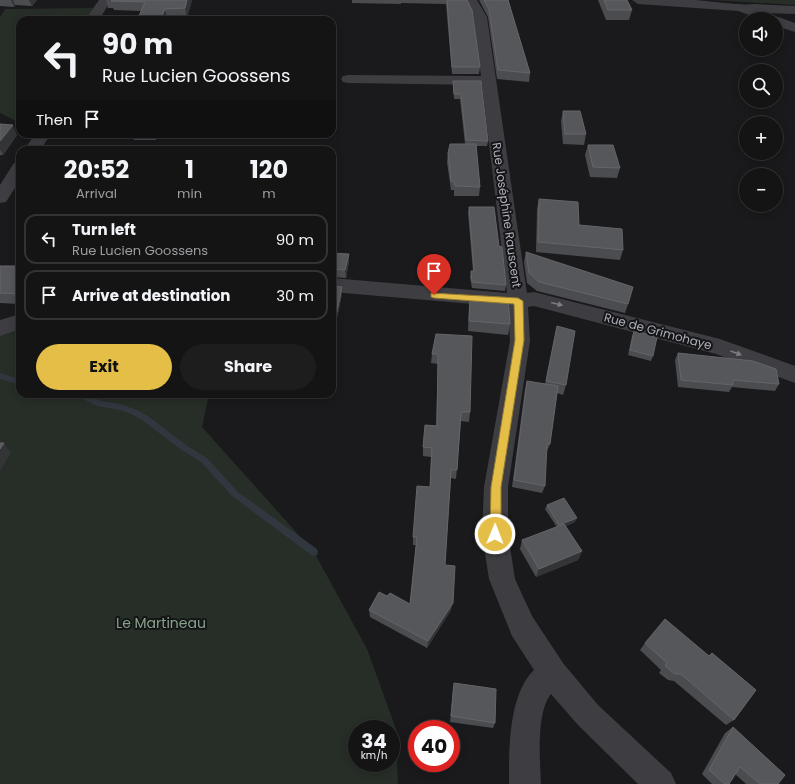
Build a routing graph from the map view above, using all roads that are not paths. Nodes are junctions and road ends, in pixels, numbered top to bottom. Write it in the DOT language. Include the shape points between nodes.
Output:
graph roads {
  1 [pos="106,0"];
  2 [pos="469,0"];
  3 [pos="638,0"];
  4 [pos="740,7"];
  5 [pos="795,10"];
  6 [pos="753,12"];
  7 [pos="95,16"];
  8 [pos="783,22"];
  9 [pos="793,25"];
  10 [pos="348,79"];
  11 [pos="488,82"];
  12 [pos="16,173"];
  13 [pos="0,198"];
  14 [pos="336,284"];
  15 [pos="518,301"];
  16 [pos="16,322"];
  17 [pos="0,328"];
  18 [pos="795,375"];
  19 [pos="553,673"];
  20 [pos="525,784"];
  21 [pos="660,784"];
  1 -- 7 [label="street"];
  2 -- 11 [label="street, Rue Joséphine Rauscent" via="474,4 480,17"];
  3 -- 4 [label="street"];
  4 -- 5 [label="street"];
  4 -- 6 [label="street"];
  8 -- 9 [label="street"];
  10 -- 11 [label="street"];
  11 -- 15 [label="street, Rue Joséphine Rauscent"];
  12 -- 13 [label="street"];
  14 -- 15 [label="street, Rue de Grimohaye"];
  15 -- 18 [label="street, Rue de Grimohaye, one-way" via="534,299 720,347"];
  15 -- 19 [label="street, Rue Joséphine Rauscent" via="520,340 496,487 495,534 502,579 522,626"];
  16 -- 17 [label="street"];
  19 -- 20 [label="street" via="539,686 530,711 524,747"];
  19 -- 21 [label="street, Rue Joséphine Rauscent" via="588,715"];
}
